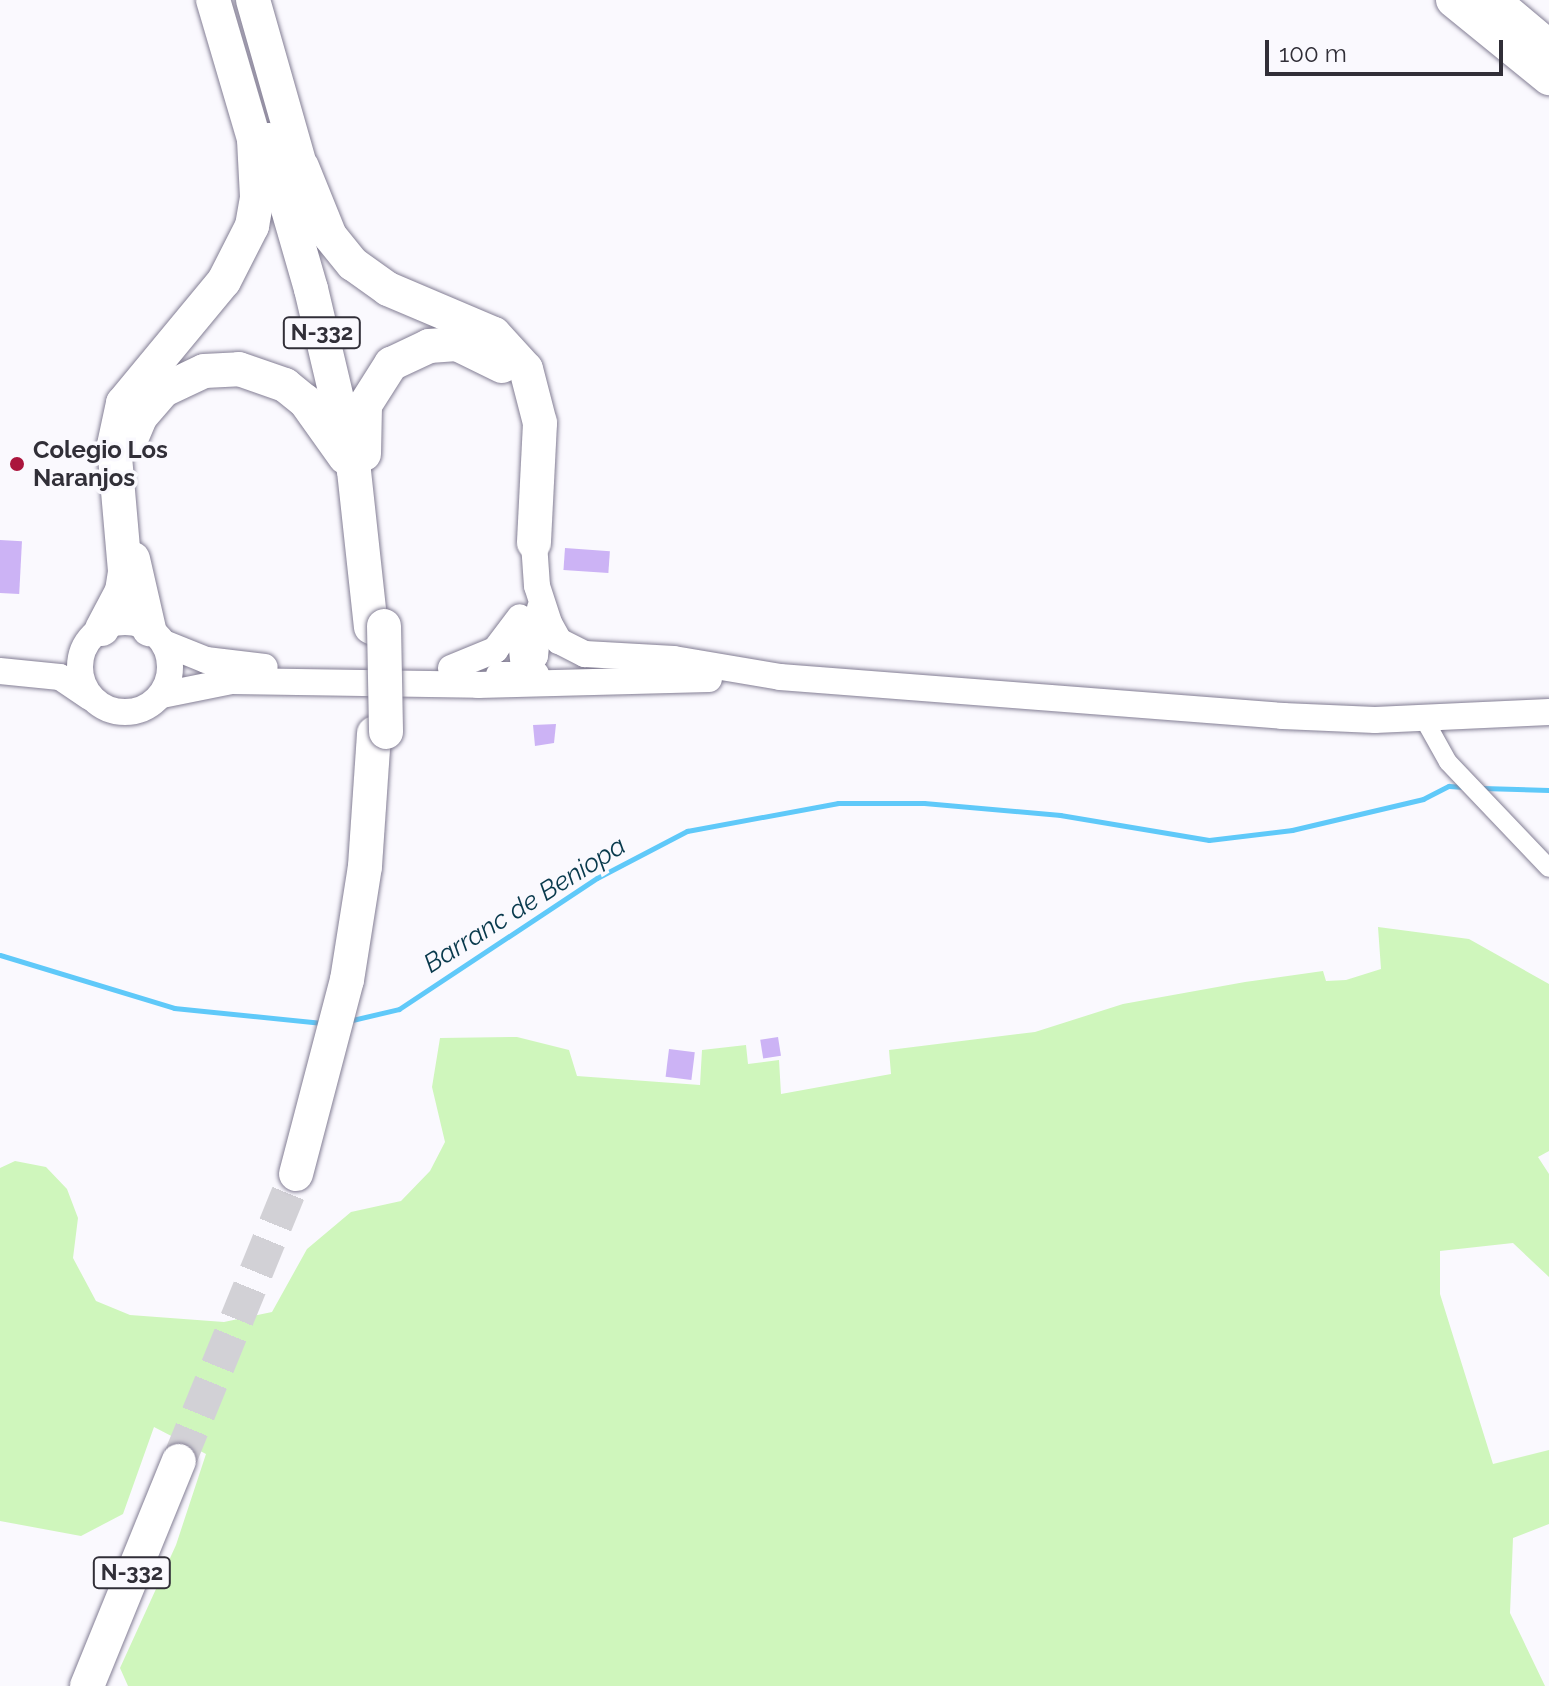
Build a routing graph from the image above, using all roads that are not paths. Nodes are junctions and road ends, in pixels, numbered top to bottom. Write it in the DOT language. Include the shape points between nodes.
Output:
graph roads {
  1 [pos="213,0"];
  2 [pos="226,0"];
  3 [pos="253,0"];
  4 [pos="1453,0"];
  5 [pos="1493,0"];
  6 [pos="1549,47"];
  7 [pos="1549,78"];
  8 [pos="281,150"];
  9 [pos="362,432"];
  10 [pos="537,438"];
  11 [pos="354,471"];
  12 [pos="534,543"];
  13 [pos="540,600"];
  14 [pos="519,621"];
  15 [pos="378,626"];
  16 [pos="95,635"];
  17 [pos="157,636"];
  18 [pos="685,665"];
  19 [pos="451,668"];
  20 [pos="528,668"];
  21 [pos="6,670"];
  22 [pos="780,677"];
  23 [pos="662,679"];
  24 [pos="252,682"];
  25 [pos="162,695"];
  26 [pos="90,697"];
  27 [pos="1549,712"];
  28 [pos="1424,719"];
  29 [pos="1549,868"];
  30 [pos="296,1174"];
  31 [pos="179,1461"];
  32 [pos="87,1686"];
  1 -- 8 [label="highway"];
  2 -- 8 [label="highway, N-332"];
  3 -- 8 [label="highway"];
  4 -- 7 [label="highway"];
  5 -- 6 [label="highway"];
  8 -- 9 [label="highway" via="350,349"];
  8 -- 10 [label="highway" via="330,236 353,264 388,289 494,334 518,356 534,384"];
  8 -- 11 [label="highway, N-332" via="284,197"];
  8 -- 16 [label="highway" via="224,281 123,403 114,445 125,571 122,591"];
  9 -- 10 [label="highway" via="369,393 391,364 429,346 457,344 502,367 526,404"];
  9 -- 15 [label="highway"];
  10 -- 12 [label="highway"];
  11 -- 15 [label="highway, N-332"];
  11 -- 17 [label="highway" via="305,401 267,376 212,370 164,390 141,416 125,477 135,571"];
  12 -- 13 [label="street"];
  12 -- 14 [label="street"];
  13 -- 18 [label="street" via="559,641 571,649 674,659"];
  13 -- 20 [label="street" via="538,648"];
  14 -- 19 [label="street" via="495,650"];
  14 -- 20 [label="street"];
  15 -- 30 [label="highway, N-332" via="380,732 371,866 346,1037 330,1059"];
  16 -- 17 [label="street" via="125,622"];
  16 -- 21 [label="street" via="60,656"];
  16 -- 26 [label="street" via="80,669"];
  17 -- 19 [label="street" via="206,660 254,667"];
  17 -- 25 [label="street" via="171,669"];
  18 -- 20 [label="street"];
  18 -- 22 [label="street"];
  19 -- 20 [label="street"];
  20 -- 23 [label="street" via="532,674 648,674"];
  20 -- 24 [label="street" via="517,675 280,677"];
  21 -- 26 [label="street" via="60,677"];
  22 -- 23 [label="street"];
  22 -- 28 [label="street" via="1283,716"];
  23 -- 24 [label="street" via="478,685"];
  24 -- 25 [label="street"];
  25 -- 26 [label="street" via="152,705 126,713 100,706"];
  27 -- 28 [label="street"];
  28 -- 29 [label="street" via="1448,762"];
  31 -- 32 [label="highway, N-332"];
}
